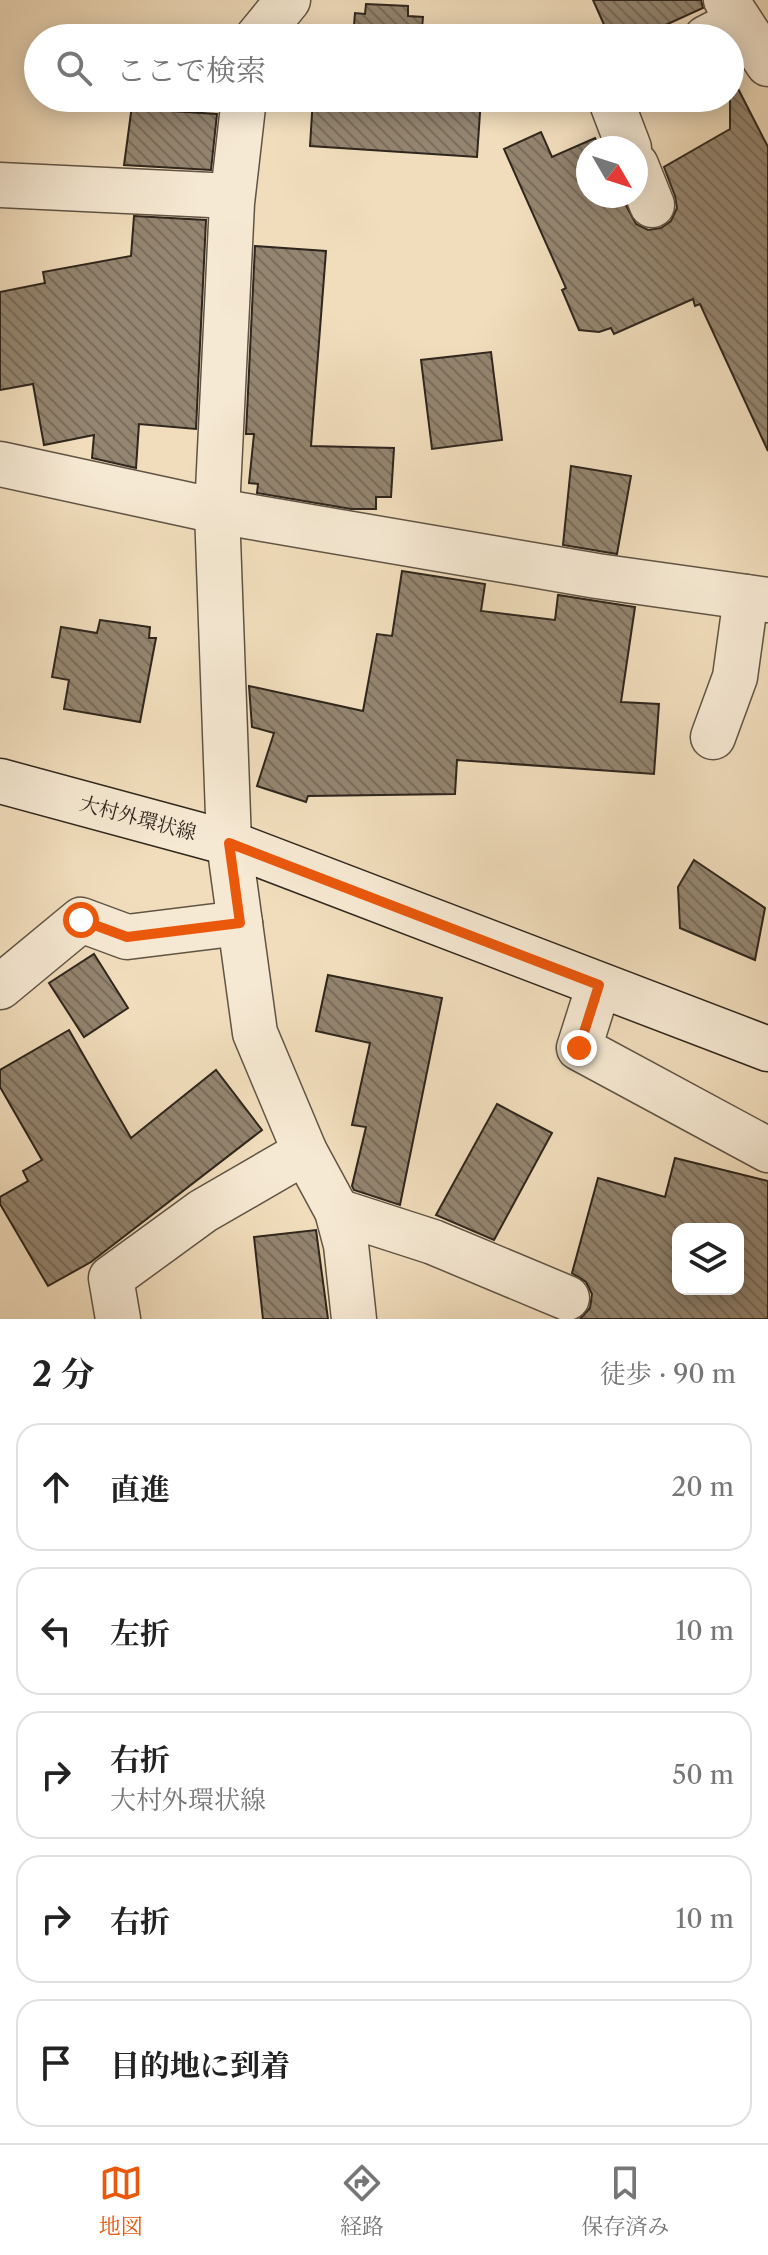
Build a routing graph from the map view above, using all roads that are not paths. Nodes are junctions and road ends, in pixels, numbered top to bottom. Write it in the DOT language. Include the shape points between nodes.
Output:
graph roads {
  1 [pos="744,40"];
  2 [pos="768,64"];
  3 [pos="242,112"];
  4 [pos="615,112"];
  5 [pos="624,136"];
  6 [pos="0,185"];
  7 [pos="648,195"];
  8 [pos="232,196"];
  9 [pos="652,205"];
  10 [pos="0,464"];
  11 [pos="217,511"];
  12 [pos="757,598"];
  13 [pos="713,737"];
  14 [pos="0,781"];
  15 [pos="229,843"];
  16 [pos="240,923"];
  17 [pos="599,985"];
  18 [pos="0,987"];
  19 [pos="768,1049"];
  20 [pos="768,1150"];
  21 [pos="305,1152"];
  22 [pos="337,1211"];
  23 [pos="567,1298"];
  24 [pos="118,1319"];
  25 [pos="354,1319"];
  1 -- 2 [label="street"];
  3 -- 8 [label="street"];
  4 -- 5 [label="street"];
  6 -- 8 [label="street"];
  7 -- 9 [label="street"];
  8 -- 11 [label="street"];
  10 -- 11 [label="street"];
  11 -- 12 [label="street"];
  11 -- 15 [label="street"];
  12 -- 13 [label="street"];
  14 -- 15 [label="street, 大村外環状線"];
  15 -- 16 [label="street"];
  15 -- 17 [label="street, 大村外環状線"];
  16 -- 18 [label="street" via="127,937 81,920"];
  16 -- 21 [label="street" via="255,1033"];
  17 -- 19 [label="street, 大村外環状線"];
  17 -- 20 [label="street" via="579,1048"];
  21 -- 22 [label="street"];
  21 -- 24 [label="street" via="203,1211 111,1278"];
  22 -- 23 [label="street" via="433,1242"];
  22 -- 25 [label="street"];
}
